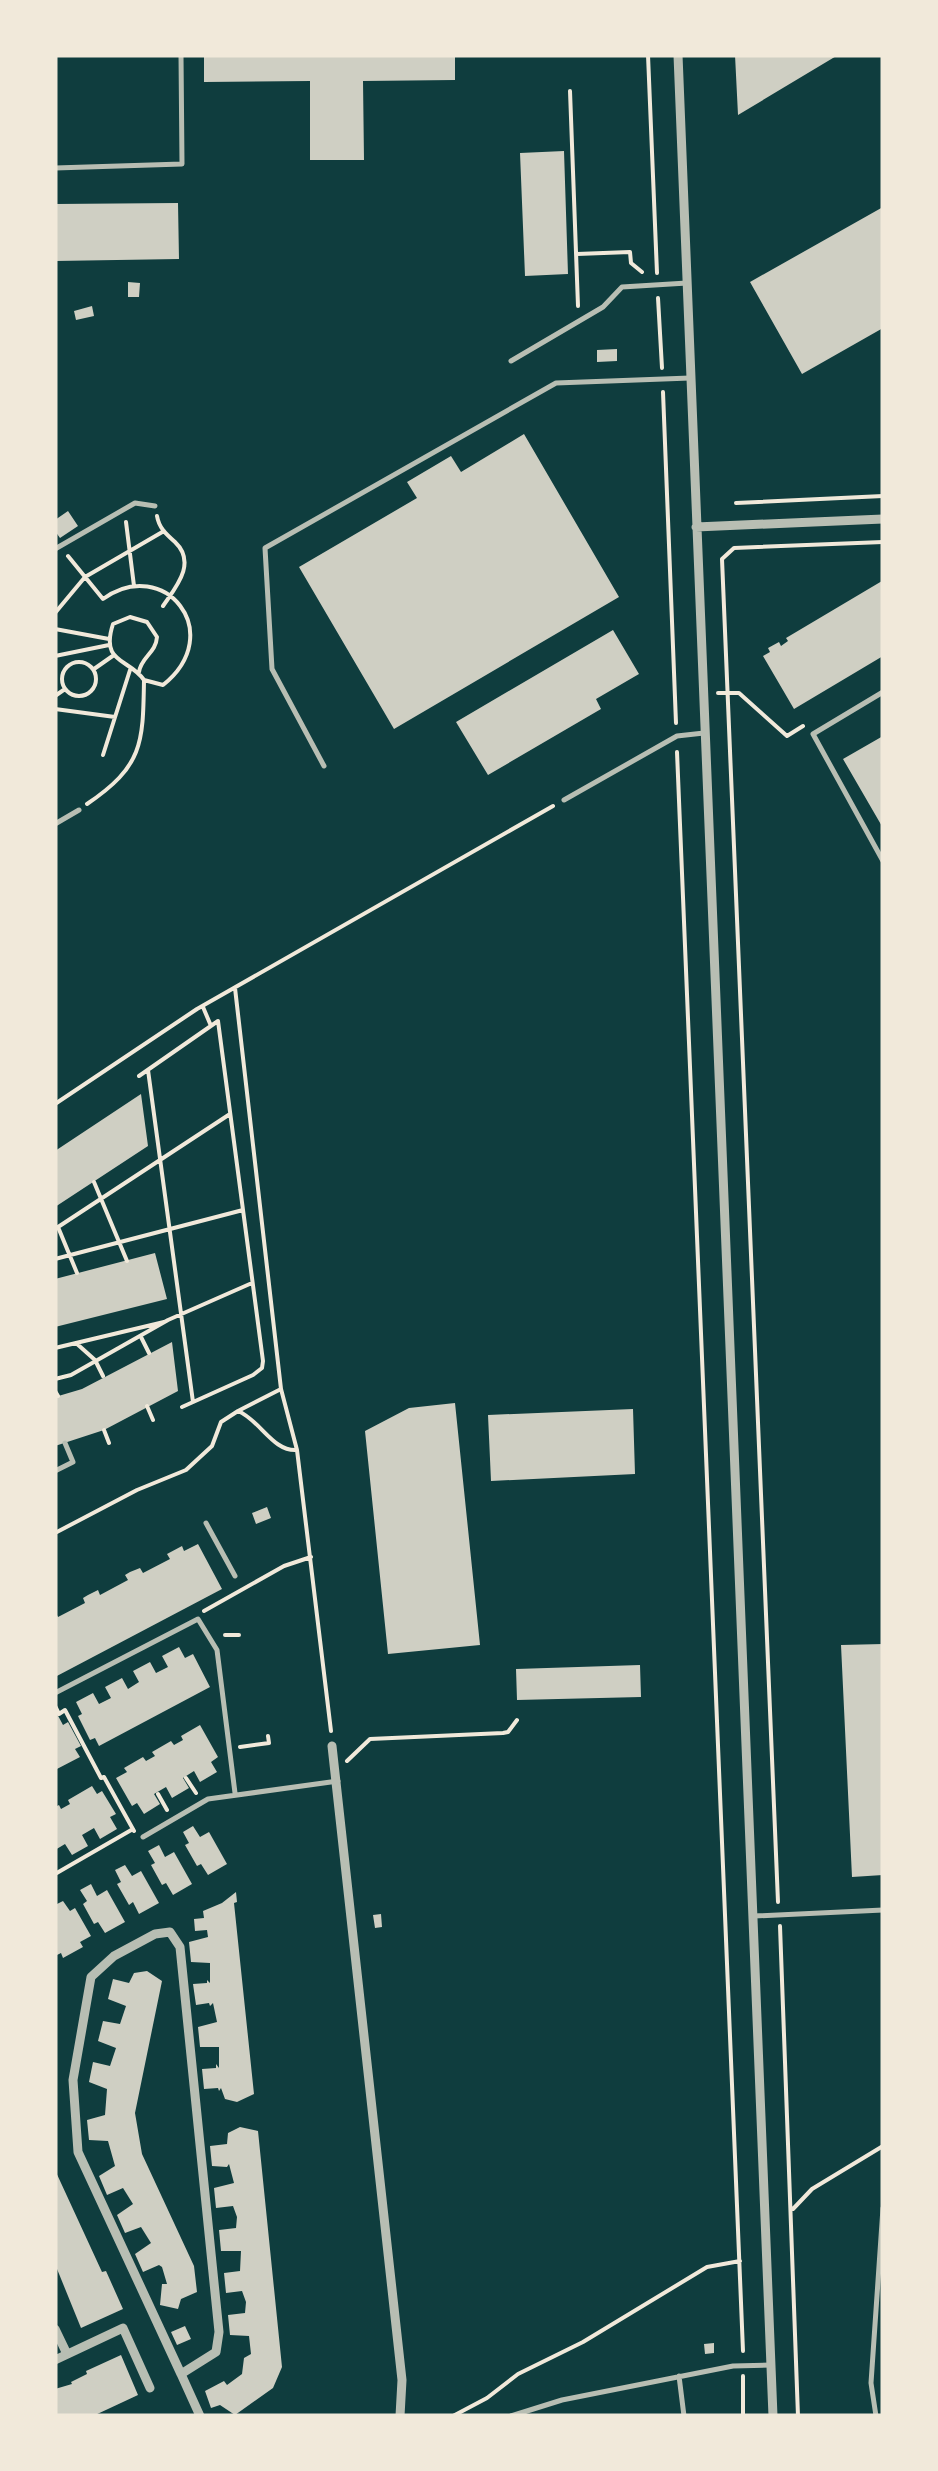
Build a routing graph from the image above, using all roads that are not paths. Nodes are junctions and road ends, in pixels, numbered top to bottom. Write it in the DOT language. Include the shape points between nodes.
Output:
graph roads {
  1 [pos="180,55"];
  2 [pos="678,55"];
  3 [pos="55,168"];
  4 [pos="687,284"];
  5 [pos="511,361"];
  6 [pos="690,378"];
  7 [pos="155,506"];
  8 [pos="883,519"];
  9 [pos="696,528"];
  10 [pos="58,548"];
  11 [pos="883,692"];
  12 [pos="705,732"];
  13 [pos="324,766"];
  14 [pos="564,800"];
  15 [pos="79,810"];
  16 [pos="55,824"];
  17 [pos="883,861"];
  18 [pos="65,1443"];
  19 [pos="55,1471"];
  20 [pos="206,1523"];
  21 [pos="235,1576"];
  22 [pos="55,1693"];
  23 [pos="332,1746"];
  24 [pos="337,1776"];
  25 [pos="235,1793"];
  26 [pos="142,1839"];
  27 [pos="883,1910"];
  28 [pos="754,1916"];
  29 [pos="883,2208"];
  30 [pos="55,2330"];
  31 [pos="66,2354"];
  32 [pos="55,2360"];
  33 [pos="771,2366"];
  34 [pos="182,2374"];
  35 [pos="680,2376"];
  36 [pos="150,2388"];
  37 [pos="200,2416"];
  38 [pos="400,2416"];
  39 [pos="511,2416"];
  40 [pos="684,2416"];
  41 [pos="772,2416"];
  42 [pos="876,2416"];
  1 -- 3 [label="lane" via="182,164"];
  2 -- 4 [label="street"];
  4 -- 5 [label="lane" via="622,287 603,307"];
  4 -- 6 [label="street"];
  6 -- 9 [label="street"];
  6 -- 13 [label="lane" via="556,382 265,548 272,669"];
  7 -- 10 [label="lane" via="135,503"];
  8 -- 9 [label="street"];
  9 -- 12 [label="street"];
  11 -- 17 [label="lane" via="813,734"];
  12 -- 14 [label="lane" via="676,736"];
  12 -- 28 [label="street"];
  15 -- 16 [label="lane"];
  18 -- 19 [label="lane" via="73,1462"];
  20 -- 21 [label="lane"];
  22 -- 25 [label="lane" via="198,1620 216,1650"];
  23 -- 24 [label="street"];
  24 -- 25 [label="lane"];
  24 -- 38 [label="street" via="402,2380"];
  25 -- 26 [label="lane" via="208,1799"];
  27 -- 28 [label="lane"];
  28 -- 33 [label="street"];
  29 -- 42 [label="lane" via="871,2383"];
  30 -- 31 [label="street"];
  31 -- 32 [label="street"];
  31 -- 36 [label="street" via="123,2328"];
  33 -- 35 [label="lane"];
  33 -- 41 [label="street"];
  34 -- 34 [label="street" via="216,2352 219,2332 180,1946 170,1932 114,1956 90,1977 73,2080 78,2152"];
  34 -- 37 [label="street"];
  35 -- 39 [label="lane"];
  35 -- 40 [label="lane"];
}
